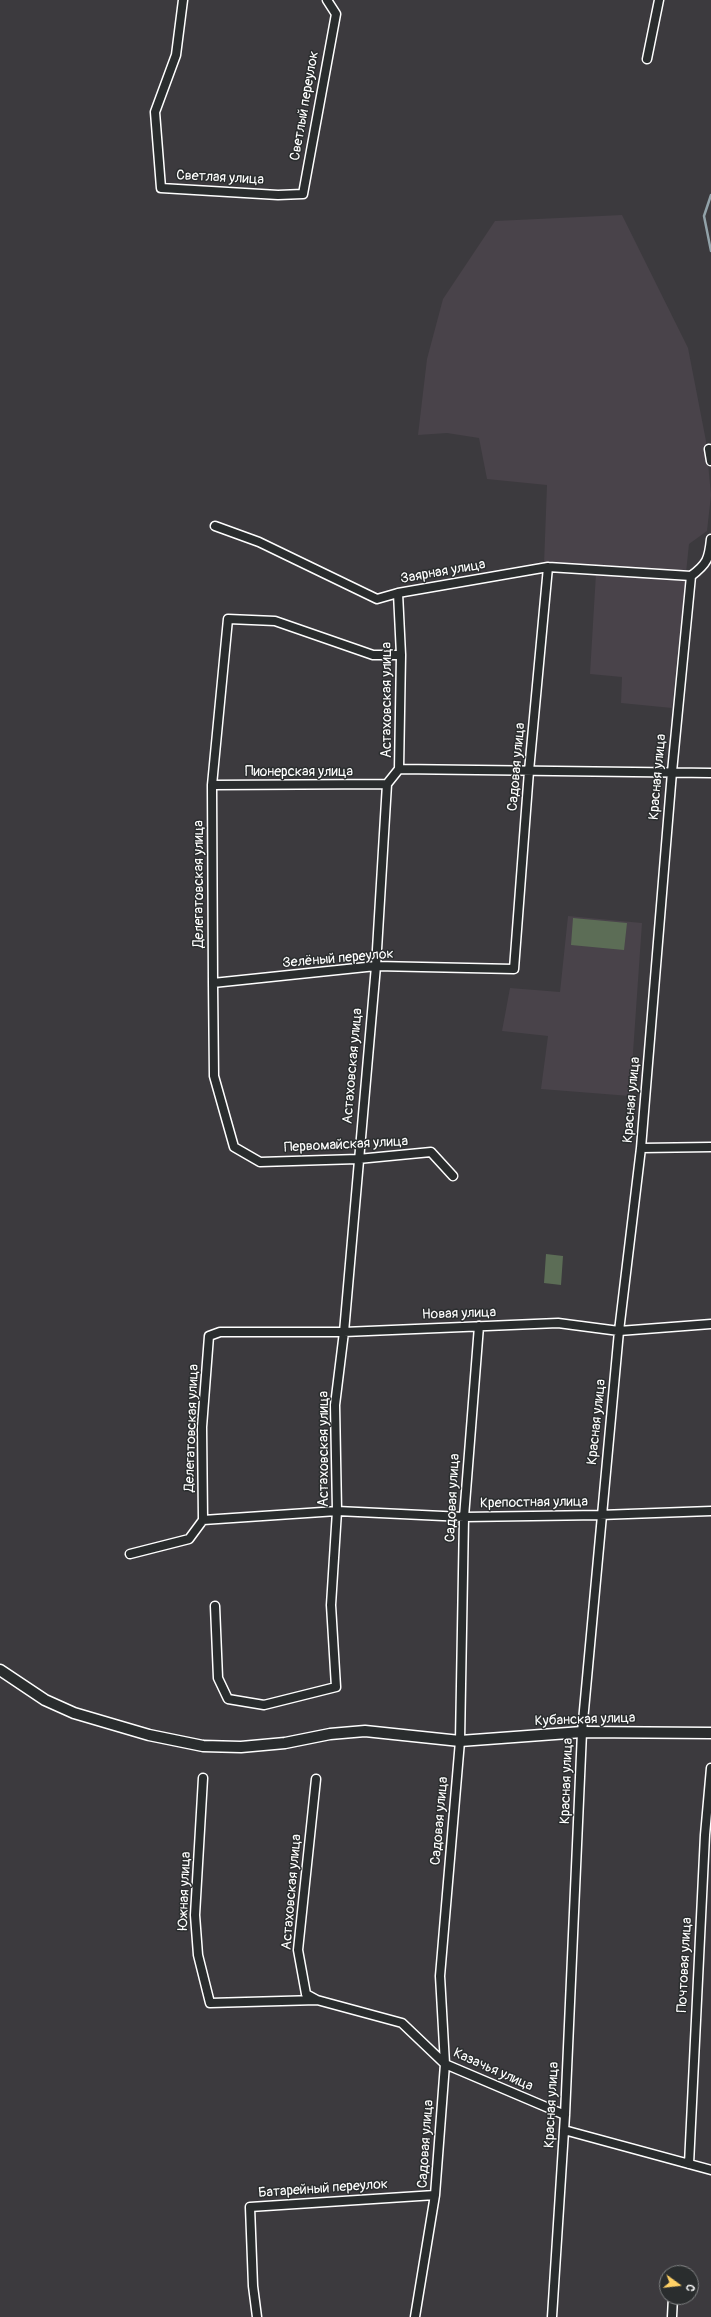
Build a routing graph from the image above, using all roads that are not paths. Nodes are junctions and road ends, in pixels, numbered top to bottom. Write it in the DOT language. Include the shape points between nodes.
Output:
graph roads {
  1 [pos="183,0"];
  2 [pos="327,0"];
  3 [pos="659,0"];
  4 [pos="647,59"];
  5 [pos="278,195"];
  6 [pos="709,449"];
  7 [pos="711,461"];
  8 [pos="215,526"];
  9 [pos="711,539"];
  10 [pos="548,567"];
  11 [pos="691,576"];
  12 [pos="398,593"];
  13 [pos="401,655"];
  14 [pos="399,769"];
  15 [pos="529,771"];
  16 [pos="672,772"];
  17 [pos="711,773"];
  18 [pos="387,784"];
  19 [pos="212,785"];
  20 [pos="376,966"];
  21 [pos="514,969"];
  22 [pos="213,983"];
  23 [pos="234,1147"];
  24 [pos="711,1147"];
  25 [pos="641,1148"];
  26 [pos="358,1159"];
  27 [pos="453,1176"];
  28 [pos="711,1324"];
  29 [pos="479,1326"];
  30 [pos="619,1331"];
  31 [pos="344,1332"];
  32 [pos="208,1336"];
  33 [pos="337,1511"];
  34 [pos="711,1511"];
  35 [pos="600,1515"];
  36 [pos="464,1517"];
  37 [pos="203,1520"];
  38 [pos="130,1554"];
  39 [pos="215,1606"];
  40 [pos="0,1670"];
  41 [pos="582,1732"];
  42 [pos="711,1733"];
  43 [pos="460,1741"];
  44 [pos="711,1768"];
  45 [pos="204,1778"];
  46 [pos="316,1779"];
  47 [pos="317,2000"];
  48 [pos="210,2003"];
  49 [pos="444,2064"];
  50 [pos="565,2115"];
  51 [pos="564,2130"];
  52 [pos="689,2164"];
  53 [pos="711,2170"];
  54 [pos="435,2195"];
  55 [pos="673,2305"];
  56 [pos="257,2317"];
  57 [pos="415,2317"];
  58 [pos="552,2317"];
  59 [pos="672,2317"];
  1 -- 5 [label="street, Светлая улица" via="176,55 156,112 160,188"];
  2 -- 5 [label="street, Светлый переулок" via="336,14 302,194"];
  3 -- 4 [label="street"];
  6 -- 7 [label="street"];
  8 -- 12 [label="street, Заярная улица" via="260,542 377,599"];
  9 -- 11 [label="street" via="710,553 704,566"];
  10 -- 11 [label="street, Заярная улица"];
  10 -- 12 [label="street, Заярная улица"];
  10 -- 15 [label="street, Садовая улица"];
  11 -- 16 [label="street, Красная улица"];
  12 -- 13 [label="street, Астаховская улица"];
  13 -- 14 [label="street, Астаховская улица"];
  13 -- 19 [label="street, Делегатовская улица" via="373,655 275,621 228,619"];
  14 -- 15 [label="street"];
  14 -- 18 [label="street, Астаховская улица"];
  15 -- 16 [label="street"];
  15 -- 21 [label="street, Садовая улица"];
  16 -- 17 [label="street"];
  16 -- 25 [label="street, Красная улица"];
  18 -- 19 [label="street, Пионерская улица"];
  18 -- 20 [label="street, Астаховская улица"];
  19 -- 22 [label="street, Делегатовская улица"];
  20 -- 21 [label="street, Зелёный переулок"];
  20 -- 22 [label="street, Зелёный переулок"];
  20 -- 26 [label="street, Астаховская улица"];
  22 -- 23 [label="street, Делегатовская улица" via="214,1076"];
  23 -- 26 [label="street, Первомайская улица" via="260,1162"];
  24 -- 25 [label="street"];
  25 -- 30 [label="street, Красная улица"];
  26 -- 27 [label="street, Первомайская улица" via="431,1152"];
  26 -- 31 [label="street, Астаховская улица"];
  28 -- 30 [label="street, Новая улица"];
  29 -- 30 [label="street, Новая улица" via="558,1323"];
  29 -- 31 [label="street, Новая улица"];
  29 -- 36 [label="street, Садовая улица"];
  30 -- 35 [label="street, Красная улица"];
  31 -- 32 [label="street, Новая улица" via="220,1332"];
  31 -- 33 [label="street, Астаховская улица" via="335,1405"];
  32 -- 37 [label="street, Делегатовская улица" via="202,1427"];
  33 -- 36 [label="street, Крепостная улица"];
  33 -- 37 [label="street, Крепостная улица"];
  33 -- 39 [label="street, Астаховская улица" via="331,1605 336,1687 264,1705 228,1699 218,1678"];
  34 -- 35 [label="street, Крепостная улица"];
  35 -- 36 [label="street, Крепостная улица"];
  35 -- 41 [label="street, Красная улица"];
  36 -- 43 [label="street, Садовая улица"];
  37 -- 38 [label="street" via="189,1539"];
  40 -- 43 [label="main road, Кубанская улица" via="45,1700 74,1713 150,1735 203,1746 270,1745 330,1734 365,1731"];
  41 -- 42 [label="main road, Кубанская улица"];
  41 -- 43 [label="main road, Кубанская улица"];
  41 -- 50 [label="street, Красная улица"];
  43 -- 49 [label="street, Садовая улица" via="440,1976"];
  44 -- 52 [label="street, Почтовая улица" via="705,1835"];
  45 -- 48 [label="street, Южная улица" via="195,1915 198,1954"];
  46 -- 47 [label="street, Астаховская улица" via="298,1950 306,1994"];
  47 -- 48 [label="street, Казачья улица"];
  47 -- 49 [label="street, Казачья улица" via="402,2023"];
  49 -- 50 [label="street, Казачья улица"];
  49 -- 54 [label="street, Садовая улица"];
  50 -- 51 [label="street, Красная улица"];
  51 -- 52 [label="street"];
  51 -- 58 [label="street, Красная улица"];
  52 -- 53 [label="street"];
  54 -- 56 [label="street, Батарейный переулок" via="250,2207 253,2286"];
  54 -- 57 [label="street, Садовая улица"];
  55 -- 59 [label="street"];
}
